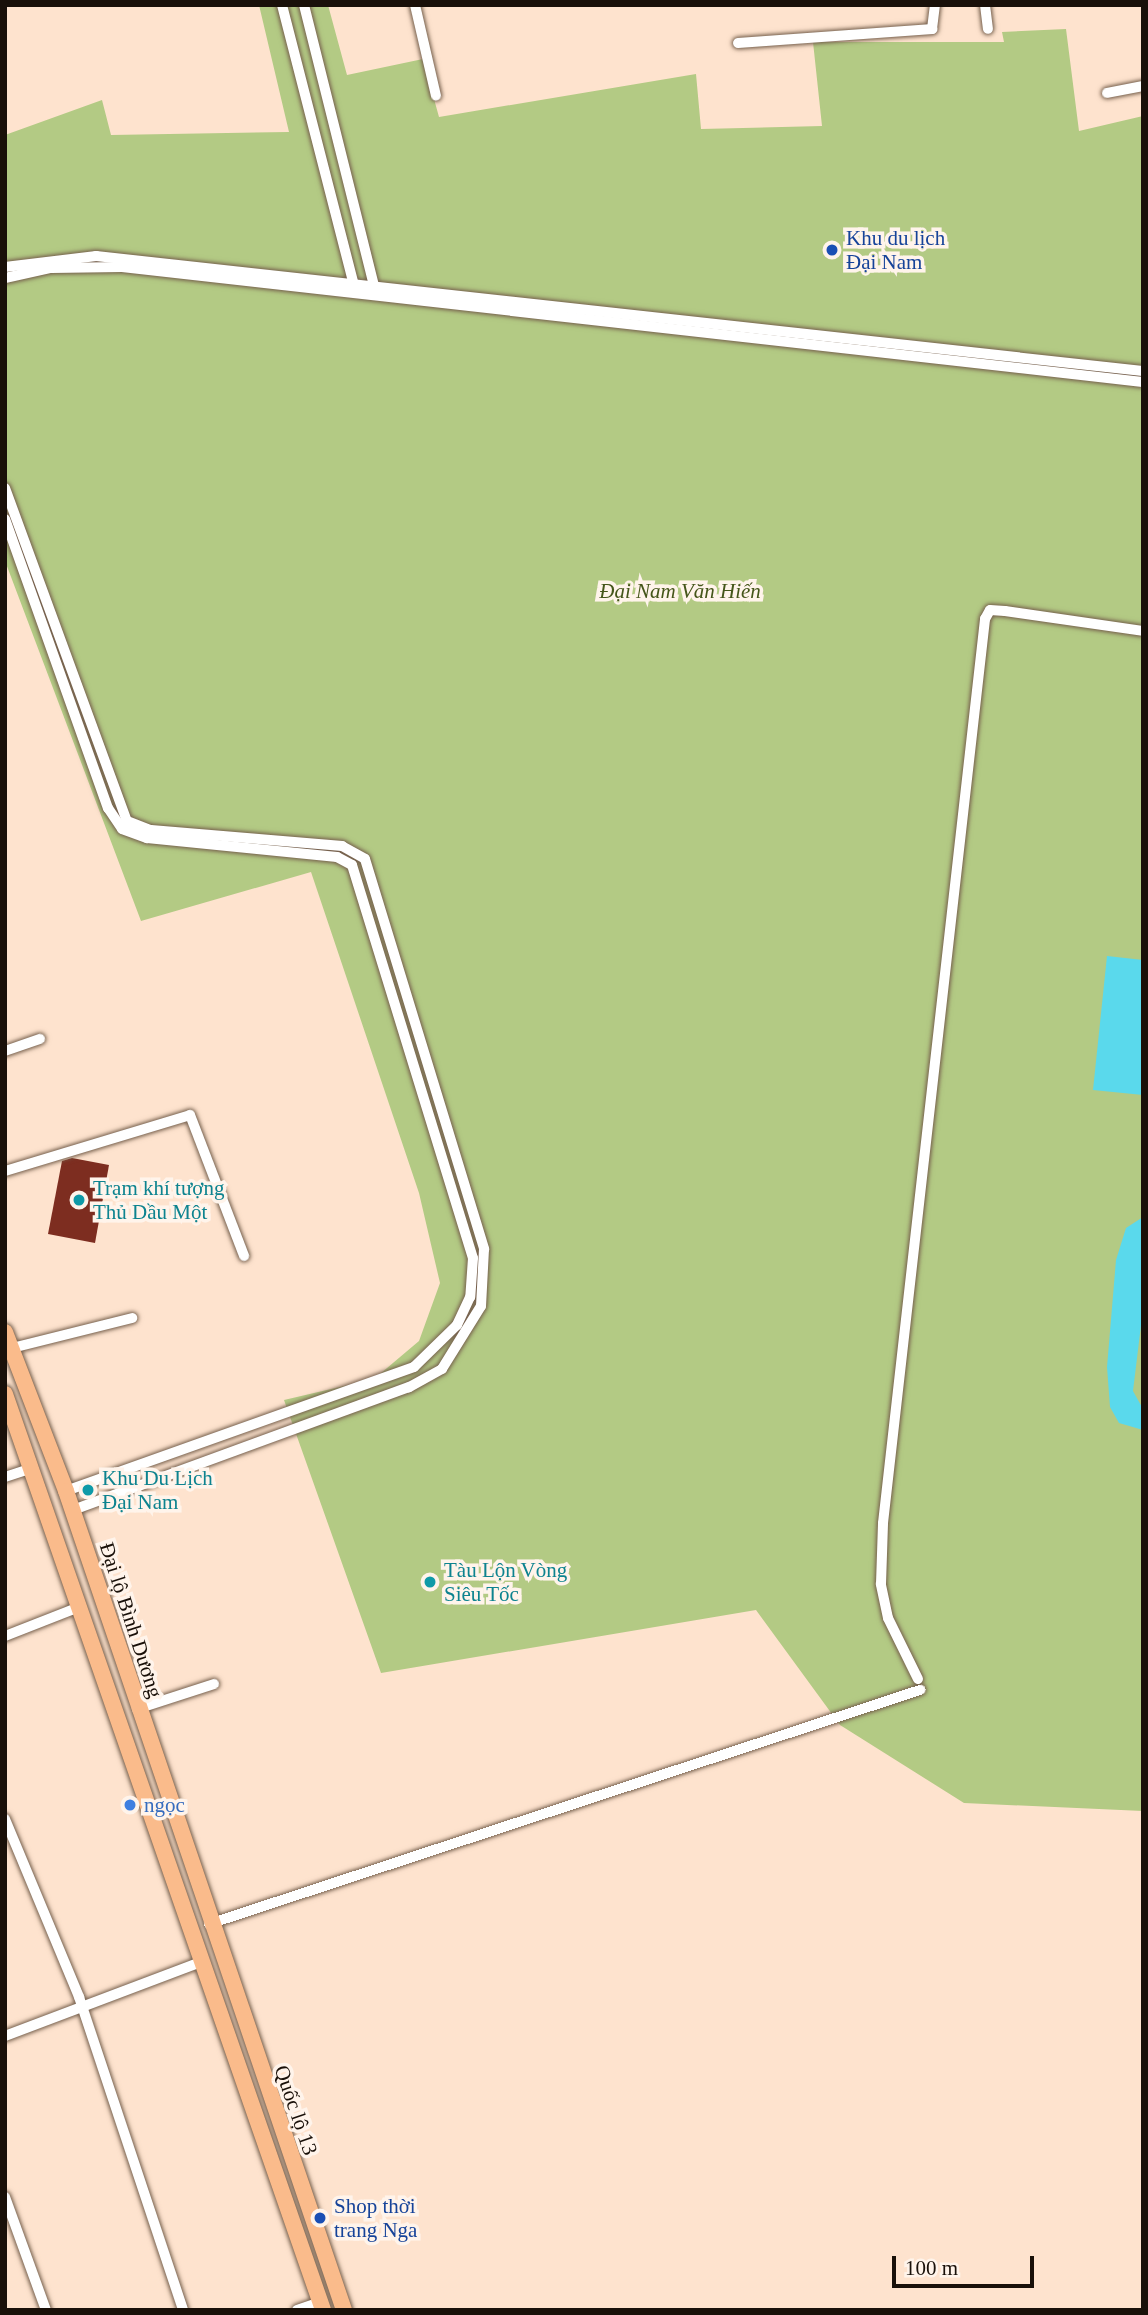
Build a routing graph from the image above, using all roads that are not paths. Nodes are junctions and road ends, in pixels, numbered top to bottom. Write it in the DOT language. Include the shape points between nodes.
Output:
graph roads {
  1 [pos="282,5"];
  2 [pos="304,5"];
  3 [pos="415,5"];
  4 [pos="935,5"];
  5 [pos="985,5"];
  6 [pos="988,29"];
  7 [pos="738,43"];
  8 [pos="1143,86"];
  9 [pos="1107,93"];
  10 [pos="436,96"];
  11 [pos="5,267"];
  12 [pos="5,278"];
  13 [pos="354,285"];
  14 [pos="374,286"];
  15 [pos="357,297"];
  16 [pos="377,299"];
  17 [pos="1143,372"];
  18 [pos="1143,382"];
  19 [pos="5,488"];
  20 [pos="5,519"];
  21 [pos="1143,631"];
  22 [pos="40,1039"];
  23 [pos="5,1051"];
  24 [pos="5,1171"];
  25 [pos="244,1256"];
  26 [pos="132,1318"];
  27 [pos="5,1332"];
  28 [pos="12,1348"];
  29 [pos="5,1394"];
  30 [pos="32,1468"];
  31 [pos="5,1477"];
  32 [pos="84,1485"];
  33 [pos="66,1491"];
  34 [pos="42,1499"];
  35 [pos="91,1504"];
  36 [pos="73,1510"];
  37 [pos="48,1518"];
  38 [pos="77,1608"];
  39 [pos="5,1636"];
  40 [pos="214,1684"];
  41 [pos="138,1709"];
  42 [pos="5,1819"];
  43 [pos="208,1924"];
  44 [pos="190,1931"];
  45 [pos="220,1957"];
  46 [pos="201,1962"];
  47 [pos="81,2008"];
  48 [pos="5,2036"];
  49 [pos="5,2197"];
  50 [pos="321,2306"];
  51 [pos="46,2310"];
  52 [pos="183,2310"];
  53 [pos="297,2310"];
  54 [pos="344,2310"];
  1 -- 13 [label="street"];
  2 -- 14 [label="street"];
  3 -- 10 [label="street"];
  4 -- 7 [label="street" via="932,29"];
  5 -- 6 [label="street"];
  8 -- 9 [label="street"];
  11 -- 13 [label="street" via="96,256"];
  12 -- 15 [label="street" via="51,268 122,267"];
  13 -- 14 [label="street"];
  13 -- 15 [label="street"];
  14 -- 16 [label="street"];
  14 -- 17 [label="street"];
  15 -- 16 [label="street"];
  16 -- 18 [label="street"];
  19 -- 35 [label="street" via="127,821 151,830 342,846 365,859 484,1249 481,1306 442,1369 409,1387"];
  20 -- 32 [label="street" via="105,799 122,829 147,838 337,857 352,865 472,1258 470,1297 457,1325 414,1367"];
  21 -- 43 [label="street" via="1005,611 990,610 985,618 883,1523 881,1584 888,1618 919,1685"];
  22 -- 23 [label="street"];
  24 -- 25 [label="street" via="190,1115"];
  26 -- 28 [label="street"];
  27 -- 28 [label="highway, Đại lộ Bình Dương"];
  28 -- 33 [label="highway, Đại lộ Bình Dương"];
  29 -- 30 [label="highway"];
  30 -- 31 [label="street"];
  30 -- 34 [label="highway"];
  32 -- 33 [label="street"];
  32 -- 35 [label="street"];
  33 -- 34 [label="highway"];
  33 -- 36 [label="highway, Đại lộ Bình Dương"];
  34 -- 37 [label="highway"];
  35 -- 36 [label="street"];
  36 -- 37 [label="highway"];
  36 -- 41 [label="highway, Đại lộ Bình Dương"];
  37 -- 38 [label="highway"];
  38 -- 39 [label="street"];
  38 -- 44 [label="highway"];
  40 -- 41 [label="street"];
  41 -- 43 [label="highway, Đại lộ Bình Dương"];
  42 -- 47 [label="street"];
  43 -- 44 [label="highway"];
  43 -- 45 [label="highway, Quốc lộ 13"];
  44 -- 46 [label="highway, Quốc lộ 13"];
  45 -- 46 [label="highway"];
  45 -- 54 [label="highway, Quốc lộ 13"];
  46 -- 47 [label="street"];
  46 -- 50 [label="highway, Quốc lộ 13"];
  47 -- 48 [label="street"];
  47 -- 52 [label="street"];
  49 -- 51 [label="street"];
  50 -- 53 [label="street"];
}
